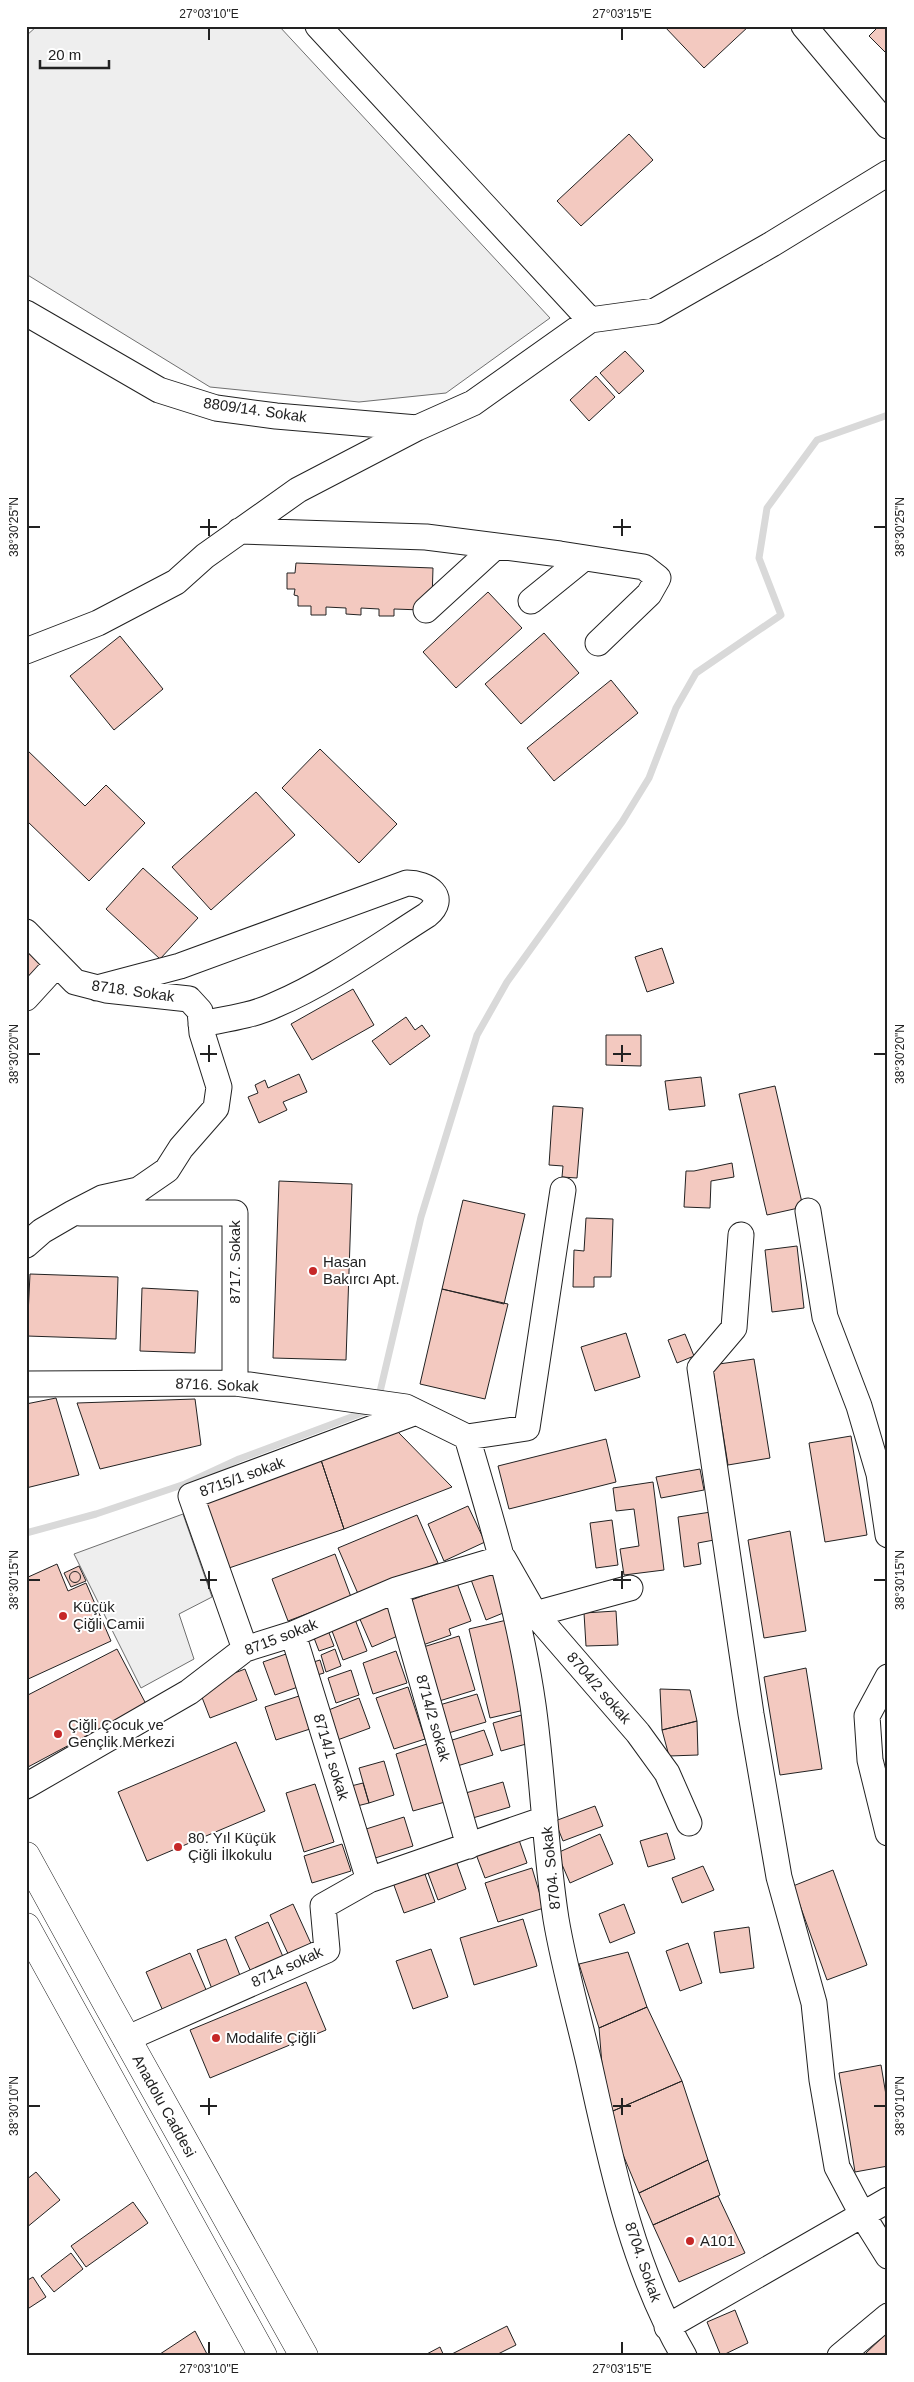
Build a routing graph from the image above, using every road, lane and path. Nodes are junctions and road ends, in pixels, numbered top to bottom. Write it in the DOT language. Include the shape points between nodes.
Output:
graph roads {
  1 [pos="318,26"];
  2 [pos="804,26"];
  3 [pos="888,126"];
  4 [pos="888,173"];
  5 [pos="26,313"];
  6 [pos="590,320"];
  7 [pos="417,428"];
  8 [pos="239,531"];
  9 [pos="496,546"];
  10 [pos="584,558"];
  11 [pos="531,601"];
  12 [pos="426,610"];
  13 [pos="598,643"];
  14 [pos="26,650"];
  15 [pos="26,932"];
  16 [pos="57,964"];
  17 [pos="97,988"];
  18 [pos="26,998"];
  19 [pos="201,1024"];
  20 [pos="563,1190"];
  21 [pos="808,1211"];
  22 [pos="73,1214"];
  23 [pos="741,1235"];
  24 [pos="26,1245"];
  25 [pos="235,1383"];
  26 [pos="26,1384"];
  27 [pos="411,1410"];
  28 [pos="467,1437"];
  29 [pos="888,1534"];
  30 [pos="503,1558"];
  31 [pos="630,1588"];
  32 [pos="396,1590"];
  33 [pos="535,1614"];
  34 [pos="292,1634"];
  35 [pos="246,1649"];
  36 [pos="887,1673"];
  37 [pos="26,1786"];
  38 [pos="545,1819"];
  39 [pos="689,1823"];
  40 [pos="888,1833"];
  41 [pos="469,1846"];
  42 [pos="26,1856"];
  43 [pos="369,1880"];
  44 [pos="26,1927"];
  45 [pos="126,2039"];
  46 [pos="888,2200"];
  47 [pos="863,2216"];
  48 [pos="888,2256"];
  49 [pos="888,2316"];
  50 [pos="667,2327"];
  51 [pos="263,2356"];
  52 [pos="304,2356"];
  53 [pos="684,2356"];
  54 [pos="840,2356"];
  1 -- 6 [label="street"];
  2 -- 3 [label="street"];
  4 -- 6 [label="street" via="656,311"];
  5 -- 7 [label="street, 8809/14. Sokak" via="159,390 216,408"];
  6 -- 7 [label="street" via="473,403"];
  7 -- 8 [label="street" via="298,490"];
  8 -- 9 [label="street" via="426,537"];
  8 -- 14 [label="street" via="176,582 98,623"];
  9 -- 10 [label="street"];
  9 -- 12 [label="street"];
  10 -- 11 [label="street"];
  10 -- 13 [label="street" via="644,567 658,578 649,594"];
  15 -- 16 [label="street, 8718. Sokak"];
  16 -- 17 [label="street, 8718. Sokak" via="75,982"];
  16 -- 18 [label="street"];
  17 -- 19 [label="street, 8718. Sokak" via="189,999 200,1011"];
  17 -- 19 [label="street" via="180,966 407,883 424,885 434,895 436,908 427,915 318,983 275,1006"];
  19 -- 22 [label="street, 8718. Sokak" via="219,1086 216,1108 181,1148 167,1170 138,1190 102,1198"];
  20 -- 28 [label="street" via="527,1428"];
  21 -- 29 [label="street" via="825,1317 859,1406 879,1474"];
  22 -- 24 [label="street, 8718. Sokak" via="42,1231"];
  22 -- 25 [label="street, 8717. Sokak" via="235,1214"];
  23 -- 47 [label="street" via="734,1328 700,1368 751,1714 779,1877 814,2003 822,2080 837,2167"];
  25 -- 26 [label="street, 8716. Sokak"];
  25 -- 27 [label="street, 8716. Sokak"];
  27 -- 28 [label="street"];
  27 -- 35 [label="street, 8715/1 sokak" via="191,1496"];
  28 -- 30 [label="street, 8704. Sokak"];
  30 -- 32 [label="street, 8715 sokak"];
  30 -- 33 [label="street, 8704/2 sokak"];
  30 -- 38 [label="street, 8704. Sokak" via="524,1647"];
  31 -- 33 [label="street"];
  32 -- 34 [label="street, 8715 sokak"];
  32 -- 41 [label="street, 8714/2 sokak"];
  33 -- 39 [label="street, 8704/2 sokak" via="638,1733 666,1773"];
  34 -- 35 [label="street, 8715 sokak"];
  34 -- 43 [label="street, 8714/1 sokak"];
  35 -- 37 [label="street, 8715 sokak" via="189,1692"];
  36 -- 40 [label="street" via="867,1716 870,1760"];
  38 -- 41 [label="street, 8714 sokak"];
  38 -- 50 [label="street, 8704. Sokak" via="556,1919 609,2154 645,2276"];
  41 -- 43 [label="street, 8714 sokak"];
  42 -- 45 [label="highway, Anadolu Caddesi"];
  43 -- 45 [label="street, 8714 sokak" via="324,1906 327,1950"];
  44 -- 51 [label="highway"];
  45 -- 52 [label="highway, Anadolu Caddesi"];
  46 -- 47 [label="street"];
  47 -- 48 [label="street"];
  47 -- 50 [label="street"];
  49 -- 54 [label="street"];
  50 -- 53 [label="street, 8704. Sokak"];
}
